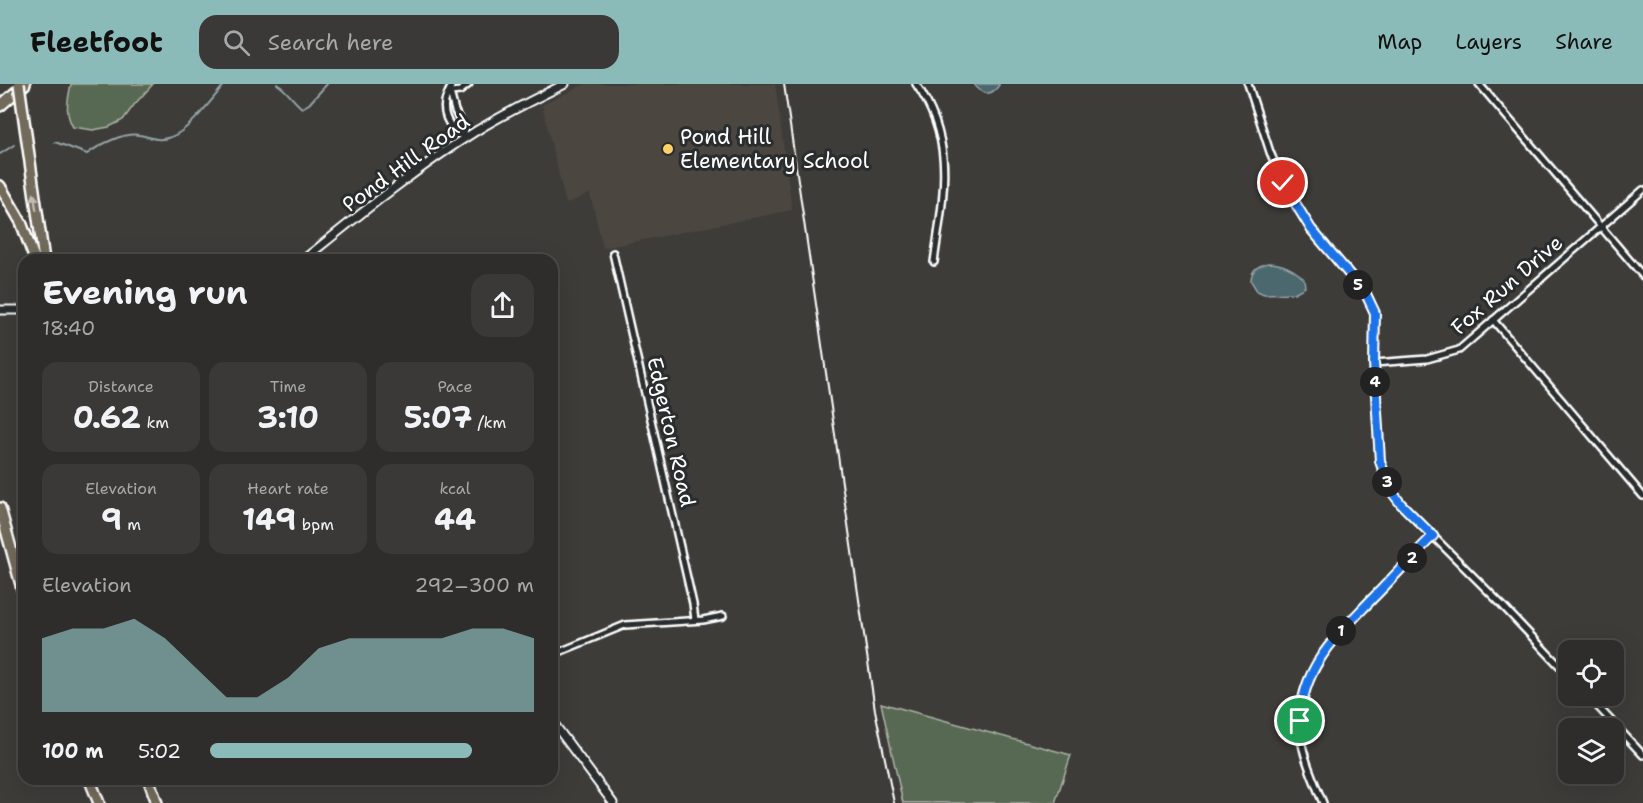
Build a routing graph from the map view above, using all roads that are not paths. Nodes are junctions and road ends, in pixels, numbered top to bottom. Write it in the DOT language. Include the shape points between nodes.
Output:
graph roads {
  1 [pos="20,84"];
  2 [pos="25,84"];
  3 [pos="452,84"];
  4 [pos="469,84"];
  5 [pos="565,84"];
  6 [pos="916,84"];
  7 [pos="1248,84"];
  8 [pos="1479,84"];
  9 [pos="450,92"];
  10 [pos="0,106"];
  11 [pos="465,138"];
  12 [pos="0,186"];
  13 [pos="1643,190"];
  14 [pos="1600,226"];
  15 [pos="614,253"];
  16 [pos="33,254"];
  17 [pos="43,254"];
  18 [pos="311,254"];
  19 [pos="934,262"];
  20 [pos="1643,276"];
  21 [pos="0,310"];
  22 [pos="18,310"];
  23 [pos="1493,320"];
  24 [pos="1374,363"];
  25 [pos="1643,496"];
  26 [pos="0,508"];
  27 [pos="1433,536"];
  28 [pos="18,574"];
  29 [pos="723,616"];
  30 [pos="695,620"];
  31 [pos="558,653"];
  32 [pos="1558,664"];
  33 [pos="1597,706"];
  34 [pos="558,729"];
  35 [pos="1643,755"];
  36 [pos="92,785"];
  37 [pos="151,785"];
  38 [pos="99,803"];
  39 [pos="157,803"];
  40 [pos="613,803"];
  41 [pos="1323,803"];
  17 -- 1 [label="highway, one-way, bridge"];
  2 -- 10 [label="highway"];
  3 -- 9 [label="street"];
  4 -- 9 [label="street"];
  5 -- 11 [label="street, Pond Hill Road"];
  6 -- 19 [label="street" via="927,100 941,137 945,177"];
  7 -- 24 [label="street" via="1283,183 1311,229 1366,294 1375,313"];
  8 -- 14 [label="street"];
  9 -- 11 [label="street"];
  9 -- 11 [label="street" via="444,104 446,116 454,131"];
  11 -- 18 [label="street, Pond Hill Road"];
  12 -- 16 [label="highway" via="21,222"];
  13 -- 14 [label="street, Fox Run Drive"];
  14 -- 20 [label="street"];
  14 -- 23 [label="street, Fox Run Drive"];
  15 -- 30 [label="street, Edgerton Road"];
  21 -- 22 [label="street"];
  23 -- 24 [label="street, Fox Run Drive" via="1459,350 1428,359"];
  23 -- 25 [label="street"];
  24 -- 27 [label="street" via="1380,461 1389,488"];
  26 -- 28 [label="highway"];
  27 -- 32 [label="street"];
  27 -- 41 [label="street" via="1334,639 1308,681 1300,711 1300,734"];
  29 -- 30 [label="street"];
  30 -- 31 [label="street" via="625,625"];
  33 -- 35 [label="street"];
  34 -- 40 [label="street"];
  36 -- 38 [label="highway"];
  37 -- 39 [label="highway"];
}
